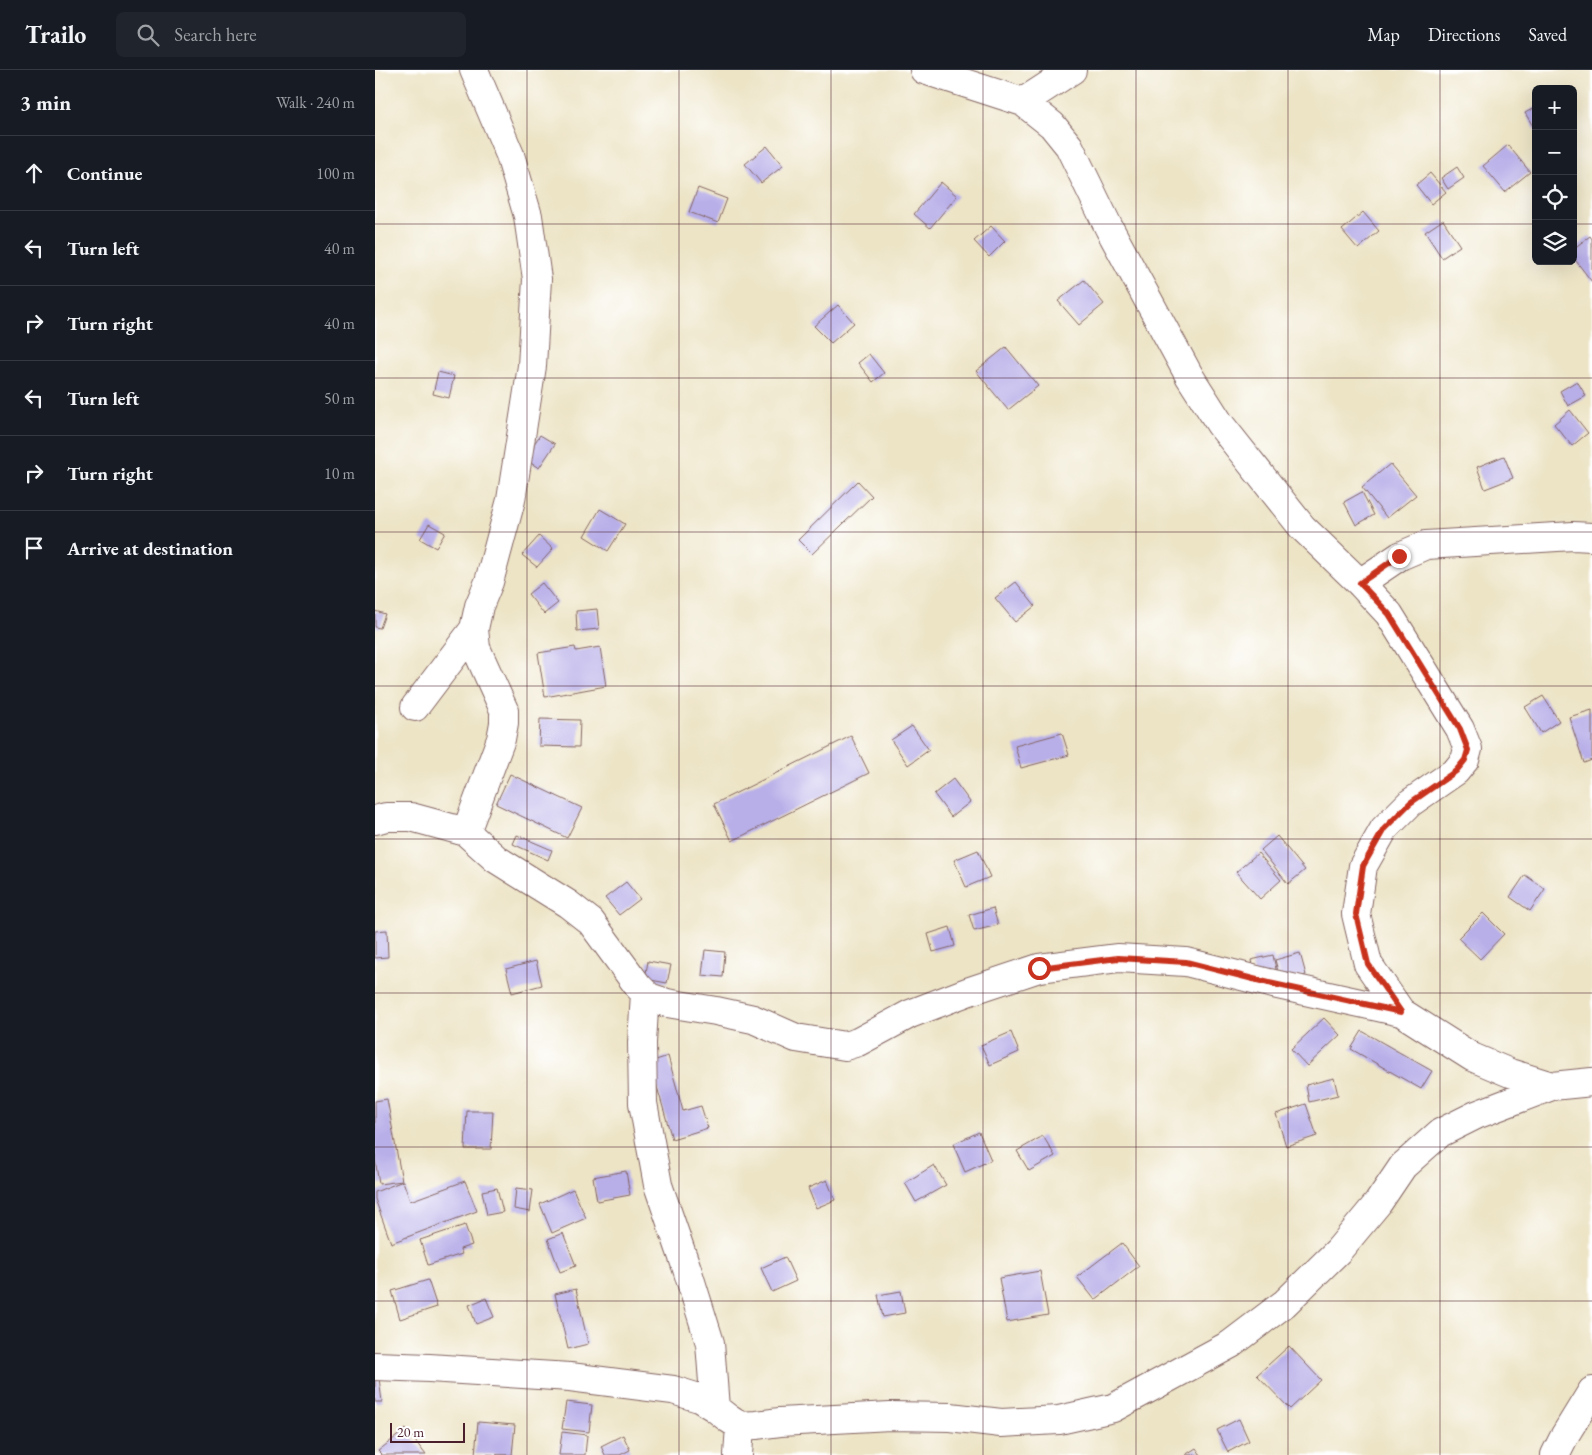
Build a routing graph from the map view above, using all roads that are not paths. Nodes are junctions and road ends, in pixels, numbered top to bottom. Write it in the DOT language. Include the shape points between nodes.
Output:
graph roads {
  1 [pos="474,70"];
  2 [pos="924,70"];
  3 [pos="1072,70"];
  4 [pos="1023,102"];
  5 [pos="1592,537"];
  6 [pos="1360,583"];
  7 [pos="474,629"];
  8 [pos="415,707"];
  9 [pos="375,820"];
  10 [pos="466,832"];
  11 [pos="645,993"];
  12 [pos="1401,1012"];
  13 [pos="1592,1082"];
  14 [pos="1552,1086"];
  15 [pos="375,1366"];
  16 [pos="1592,1391"];
  17 [pos="715,1408"];
  18 [pos="740,1426"];
  19 [pos="738,1455"];
  20 [pos="1555,1455"];
  1 -- 7 [label="street" via="510,155 528,216 537,279 532,366 511,500"];
  2 -- 4 [label="street"];
  3 -- 4 [label="street"];
  4 -- 6 [label="street" via="1052,125 1069,146 1142,290 1220,424 1302,528"];
  5 -- 6 [label="street" via="1426,545 1399,556"];
  6 -- 12 [label="street" via="1389,614 1460,729 1468,750 1456,771 1410,803 1384,829 1363,866 1356,914 1368,964"];
  7 -- 8 [label="street"];
  7 -- 10 [label="street" via="476,648 504,710 504,723"];
  9 -- 10 [label="street" via="411,817"];
  10 -- 11 [label="street" via="496,859 591,922"];
  11 -- 12 [label="street" via="667,1003 753,1019 796,1038 845,1046 910,1014 1039,968 1118,958 1186,962"];
  11 -- 17 [label="street" via="643,1103 658,1185 710,1343"];
  12 -- 14 [label="street" via="1472,1056"];
  13 -- 14 [label="street"];
  14 -- 18 [label="street" via="1476,1115 1440,1133 1403,1166 1338,1251 1285,1303 1231,1344 1113,1408 1059,1420 1001,1423 949,1417 890,1416"];
  15 -- 17 [label="street" via="579,1378 673,1390 699,1398"];
  16 -- 20 [label="street"];
  17 -- 18 [label="street"];
  18 -- 19 [label="street"];
}
